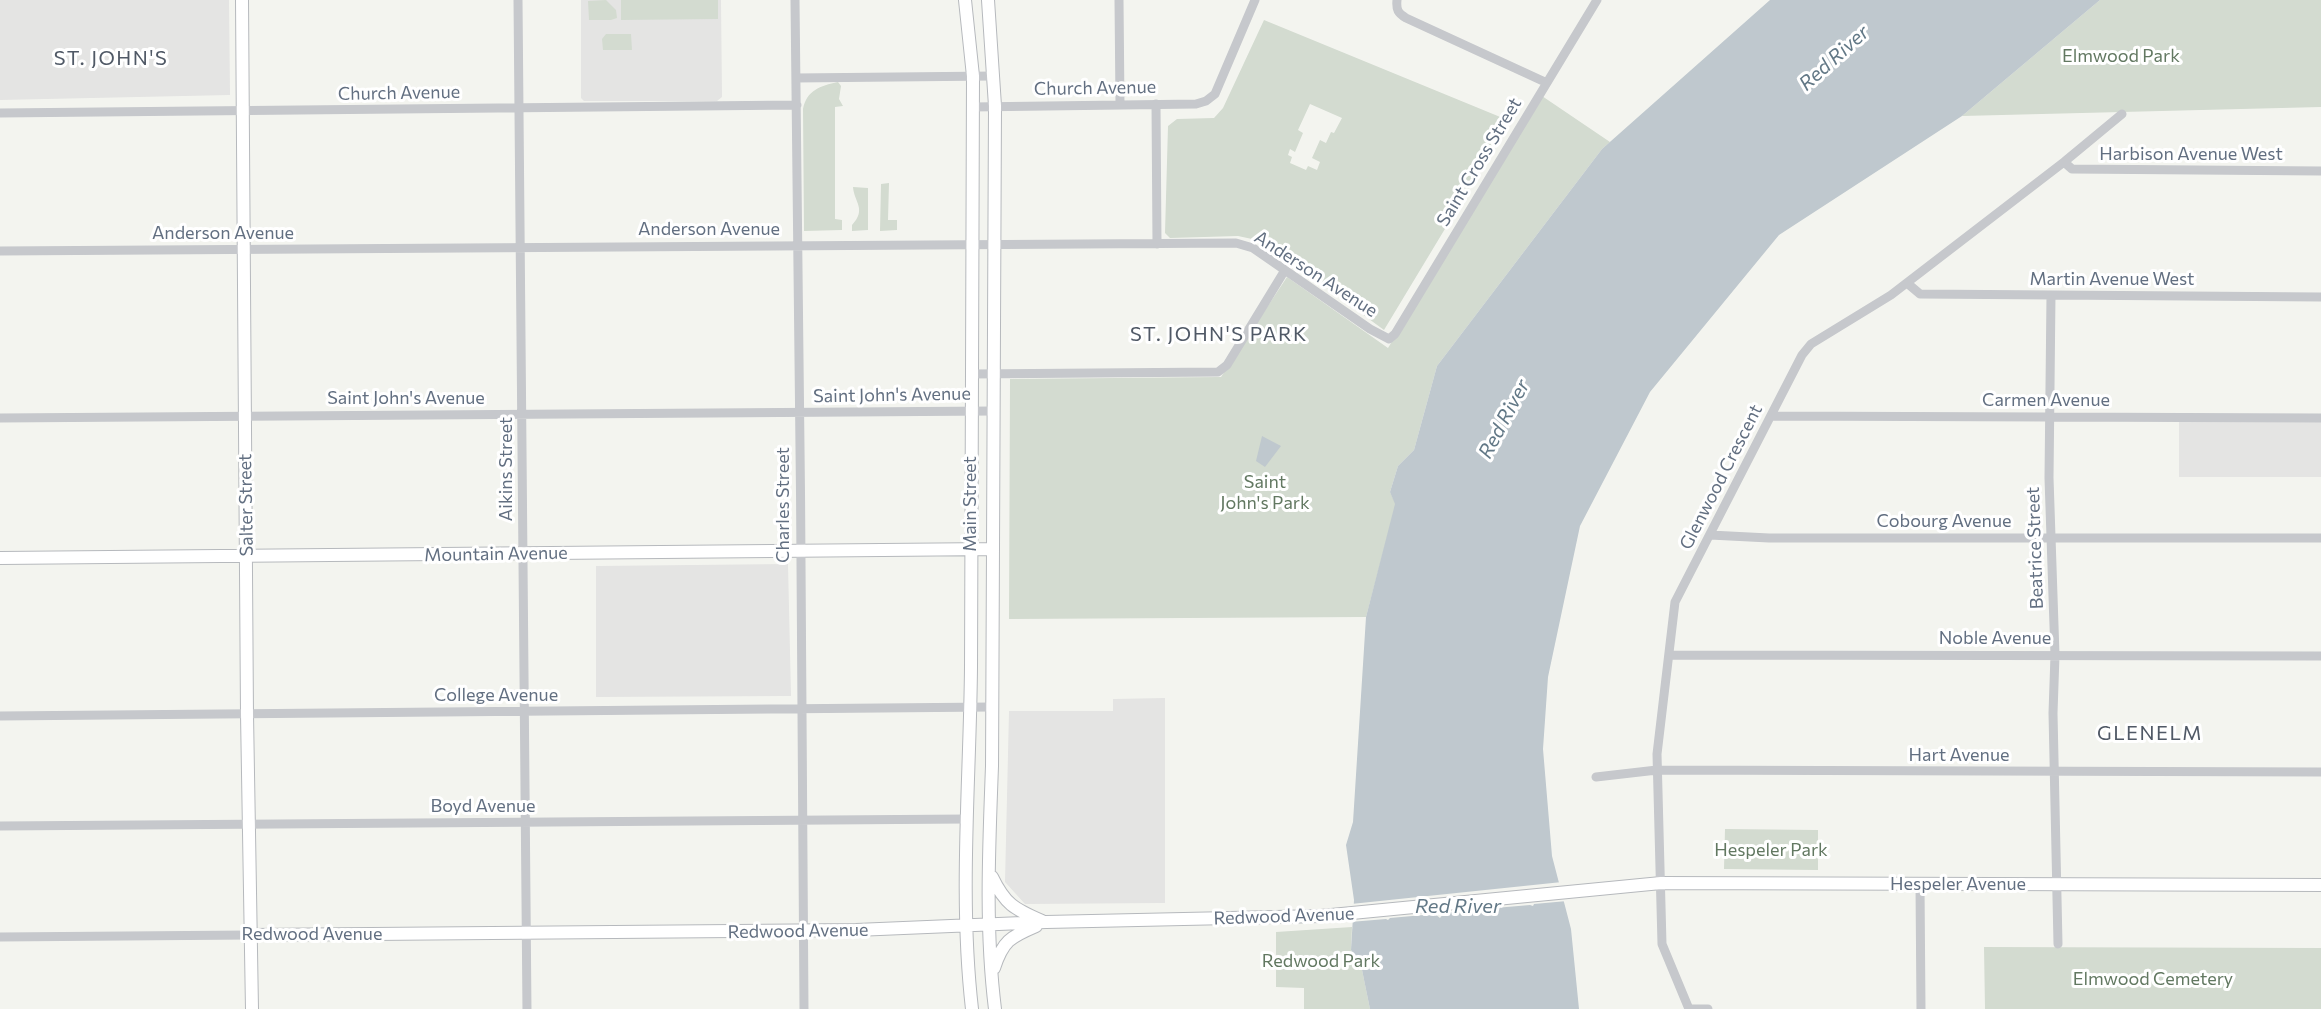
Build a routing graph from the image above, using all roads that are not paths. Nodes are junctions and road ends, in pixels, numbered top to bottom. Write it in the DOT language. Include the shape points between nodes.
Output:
graph roads {
  1 [pos="242,0"];
  2 [pos="518,0"];
  3 [pos="795,0"];
  4 [pos="964,0"];
  5 [pos="988,0"];
  6 [pos="1119,0"];
  7 [pos="1255,0"];
  8 [pos="1397,0"];
  9 [pos="1597,0"];
  10 [pos="972,76"];
  11 [pos="994,76"];
  12 [pos="796,78"];
  13 [pos="1545,82"];
  14 [pos="1120,104"];
  15 [pos="1156,104"];
  16 [pos="797,105"];
  17 [pos="995,106"];
  18 [pos="972,107"];
  19 [pos="519,108"];
  20 [pos="242,111"];
  21 [pos="0,113"];
  22 [pos="2122,114"];
  23 [pos="2064,162"];
  24 [pos="2321,171"];
  25 [pos="972,243"];
  26 [pos="994,244"];
  27 [pos="1156,244"];
  28 [pos="797,245"];
  29 [pos="519,247"];
  30 [pos="243,249"];
  31 [pos="0,251"];
  32 [pos="1286,270"];
  33 [pos="1907,283"];
  34 [pos="2051,296"];
  35 [pos="2321,297"];
  36 [pos="1389,339"];
  37 [pos="971,374"];
  38 [pos="993,375"];
  39 [pos="970,411"];
  40 [pos="993,411"];
  41 [pos="799,413"];
  42 [pos="523,414"];
  43 [pos="245,416"];
  44 [pos="1771,416"];
  45 [pos="2049,417"];
  46 [pos="0,418"];
  47 [pos="2321,418"];
  48 [pos="1710,534"];
  49 [pos="2052,537"];
  50 [pos="2321,538"];
  51 [pos="992,549"];
  52 [pos="970,550"];
  53 [pos="800,551"];
  54 [pos="523,553"];
  55 [pos="247,556"];
  56 [pos="0,558"];
  57 [pos="1670,655"];
  58 [pos="2055,655"];
  59 [pos="2321,656"];
  60 [pos="992,707"];
  61 [pos="801,708"];
  62 [pos="970,709"];
  63 [pos="525,712"];
  64 [pos="247,714"];
  65 [pos="0,716"];
  66 [pos="1657,770"];
  67 [pos="2056,771"];
  68 [pos="2321,772"];
  69 [pos="1596,777"];
  70 [pos="967,819"];
  71 [pos="802,820"];
  72 [pos="526,822"];
  73 [pos="249,824"];
  74 [pos="0,826"];
  75 [pos="989,870"];
  76 [pos="1661,883"];
  77 [pos="1920,885"];
  78 [pos="2058,885"];
  79 [pos="2321,885"];
  80 [pos="1595,888"];
  81 [pos="1046,922"];
  82 [pos="990,925"];
  83 [pos="968,926"];
  84 [pos="803,931"];
  85 [pos="527,933"];
  86 [pos="250,934"];
  87 [pos="0,937"];
  88 [pos="2058,944"];
  89 [pos="991,979"];
  90 [pos="252,1009"];
  91 [pos="527,1009"];
  92 [pos="804,1009"];
  93 [pos="972,1009"];
  94 [pos="995,1009"];
  95 [pos="1689,1009"];
  96 [pos="1708,1009"];
  97 [pos="1921,1009"];
  1 -- 20 [label="main road, Salter Street"];
  2 -- 19 [label="street, Aikins Street"];
  3 -- 12 [label="street, Charles Street"];
  4 -- 10 [label="main road, Main Street"];
  5 -- 11 [label="main road, Main Street"];
  6 -- 14 [label="street"];
  7 -- 15 [label="street, Church Avenue" via="1215,94 1196,104"];
  8 -- 13 [label="street" via="1396,8 1406,18"];
  9 -- 13 [label="street, Saint Cross Street"];
  10 -- 11 [label="street"];
  10 -- 12 [label="street"];
  10 -- 18 [label="main road, Main Street"];
  11 -- 17 [label="main road, Main Street"];
  12 -- 16 [label="street, Charles Street"];
  13 -- 36 [label="street, Saint Cross Street"];
  14 -- 15 [label="street, Church Avenue"];
  14 -- 17 [label="street, Church Avenue"];
  15 -- 27 [label="street"];
  16 -- 19 [label="street, Church Avenue"];
  16 -- 28 [label="street, Charles Street"];
  17 -- 18 [label="street, Church Avenue"];
  17 -- 26 [label="main road, Main Street"];
  18 -- 25 [label="main road, Main Street"];
  19 -- 20 [label="street, Church Avenue"];
  19 -- 29 [label="street, Aikins Street"];
  20 -- 21 [label="street, Church Avenue"];
  20 -- 30 [label="main road, Salter Street"];
  22 -- 23 [label="street, Glenwood Crescent"];
  23 -- 24 [label="street, Harbison Avenue West" via="2072,169"];
  23 -- 33 [label="street, Glenwood Crescent"];
  25 -- 26 [label="street, Anderson Avenue"];
  25 -- 28 [label="street, Anderson Avenue"];
  25 -- 37 [label="main road, Main Street"];
  26 -- 27 [label="street, Anderson Avenue"];
  26 -- 38 [label="main road, Main Street"];
  27 -- 32 [label="street, Anderson Avenue" via="1236,243 1253,248"];
  28 -- 29 [label="street, Anderson Avenue"];
  28 -- 41 [label="street, Charles Street"];
  29 -- 30 [label="street, Anderson Avenue"];
  29 -- 42 [label="street, Aikins Street"];
  30 -- 31 [label="street, Anderson Avenue"];
  30 -- 43 [label="main road, Salter Street"];
  32 -- 36 [label="street, Anderson Avenue"];
  32 -- 38 [label="street, Saint John's Avenue" via="1227,365 1218,372"];
  33 -- 34 [label="street, Martin Avenue West" via="1920,294"];
  33 -- 44 [label="street, Glenwood Crescent" via="1811,344"];
  34 -- 35 [label="street, Martin Avenue West"];
  34 -- 45 [label="street, Beatrice Street"];
  37 -- 38 [label="street, Saint John's Avenue"];
  37 -- 39 [label="main road, Main Street"];
  38 -- 40 [label="main road, Main Street"];
  39 -- 40 [label="street, Saint John's Avenue"];
  39 -- 41 [label="street, Saint John's Avenue"];
  39 -- 52 [label="main road, Main Street"];
  40 -- 51 [label="main road, Main Street"];
  41 -- 42 [label="street, Saint John's Avenue"];
  41 -- 53 [label="street, Charles Street"];
  42 -- 43 [label="street, Saint John's Avenue"];
  42 -- 54 [label="street, Aikins Street"];
  43 -- 46 [label="street, Saint John's Avenue"];
  43 -- 55 [label="main road, Salter Street"];
  44 -- 45 [label="street, Carmen Avenue"];
  44 -- 48 [label="street, Glenwood Crescent"];
  45 -- 47 [label="street, Carmen Avenue"];
  45 -- 49 [label="street, Beatrice Street"];
  48 -- 49 [label="street, Cobourg Avenue" via="1769,538"];
  48 -- 57 [label="street, Glenwood Crescent" via="1676,602"];
  49 -- 50 [label="street, Cobourg Avenue"];
  49 -- 58 [label="street, Beatrice Street"];
  51 -- 52 [label="main road, Mountain Avenue"];
  51 -- 60 [label="main road, Main Street"];
  52 -- 53 [label="main road, Mountain Avenue"];
  52 -- 62 [label="main road, Main Street"];
  53 -- 54 [label="main road, Mountain Avenue"];
  53 -- 61 [label="street, Charles Street"];
  54 -- 55 [label="main road, Mountain Avenue"];
  54 -- 63 [label="street, Aikins Street"];
  55 -- 56 [label="main road, Mountain Avenue"];
  55 -- 64 [label="main road, Salter Street"];
  57 -- 58 [label="street, Noble Avenue"];
  57 -- 66 [label="street, Glenwood Crescent"];
  58 -- 59 [label="street, Noble Avenue"];
  58 -- 67 [label="street, Beatrice Street"];
  60 -- 62 [label="street, College Avenue"];
  60 -- 75 [label="main road, Main Street"];
  61 -- 62 [label="street, College Avenue"];
  61 -- 63 [label="street, College Avenue"];
  61 -- 71 [label="street, Charles Street"];
  62 -- 70 [label="main road, Main Street"];
  63 -- 64 [label="street, College Avenue"];
  63 -- 72 [label="street, Aikins Street"];
  64 -- 65 [label="street, College Avenue"];
  64 -- 73 [label="main road, Salter Street"];
  66 -- 67 [label="street, Hart Avenue"];
  66 -- 69 [label="street, Hart Avenue"];
  66 -- 76 [label="street, Glenwood Crescent"];
  67 -- 68 [label="street, Hart Avenue"];
  67 -- 78 [label="street, Beatrice Street"];
  70 -- 71 [label="street, Boyd Avenue"];
  70 -- 83 [label="main road, Main Street"];
  71 -- 72 [label="street, Boyd Avenue"];
  71 -- 84 [label="street, Charles Street"];
  72 -- 73 [label="street, Boyd Avenue"];
  72 -- 85 [label="street, Aikins Street"];
  73 -- 74 [label="street, Boyd Avenue"];
  73 -- 86 [label="main road, Salter Street"];
  75 -- 81 [label="main road" via="1006,903"];
  75 -- 82 [label="main road, Main Street"];
  76 -- 77 [label="main road, Hespeler Avenue"];
  76 -- 80 [label="main road, Hespeler Avenue"];
  76 -- 95 [label="street, Glenwood Crescent" via="1662,944"];
  77 -- 78 [label="main road, Hespeler Avenue"];
  77 -- 97 [label="street"];
  78 -- 79 [label="main road, Hespeler Avenue"];
  78 -- 88 [label="street, Beatrice Street"];
  80 -- 81 [label="main road, Redwood Avenue" via="1321,916"];
  81 -- 82 [label="main road, Redwood Avenue"];
  81 -- 89 [label="main road" via="1004,943"];
  82 -- 83 [label="main road, Redwood Avenue"];
  82 -- 89 [label="main road, Main Street"];
  83 -- 84 [label="main road, Redwood Avenue"];
  83 -- 93 [label="main road, Main Street"];
  84 -- 85 [label="main road, Redwood Avenue"];
  84 -- 92 [label="street, Charles Street"];
  85 -- 86 [label="main road, Redwood Avenue"];
  85 -- 91 [label="street, Aikins Street"];
  86 -- 87 [label="street, Redwood Avenue"];
  86 -- 90 [label="main road, Salter Street"];
  89 -- 94 [label="main road, Main Street"];
  95 -- 96 [label="street"];
}
